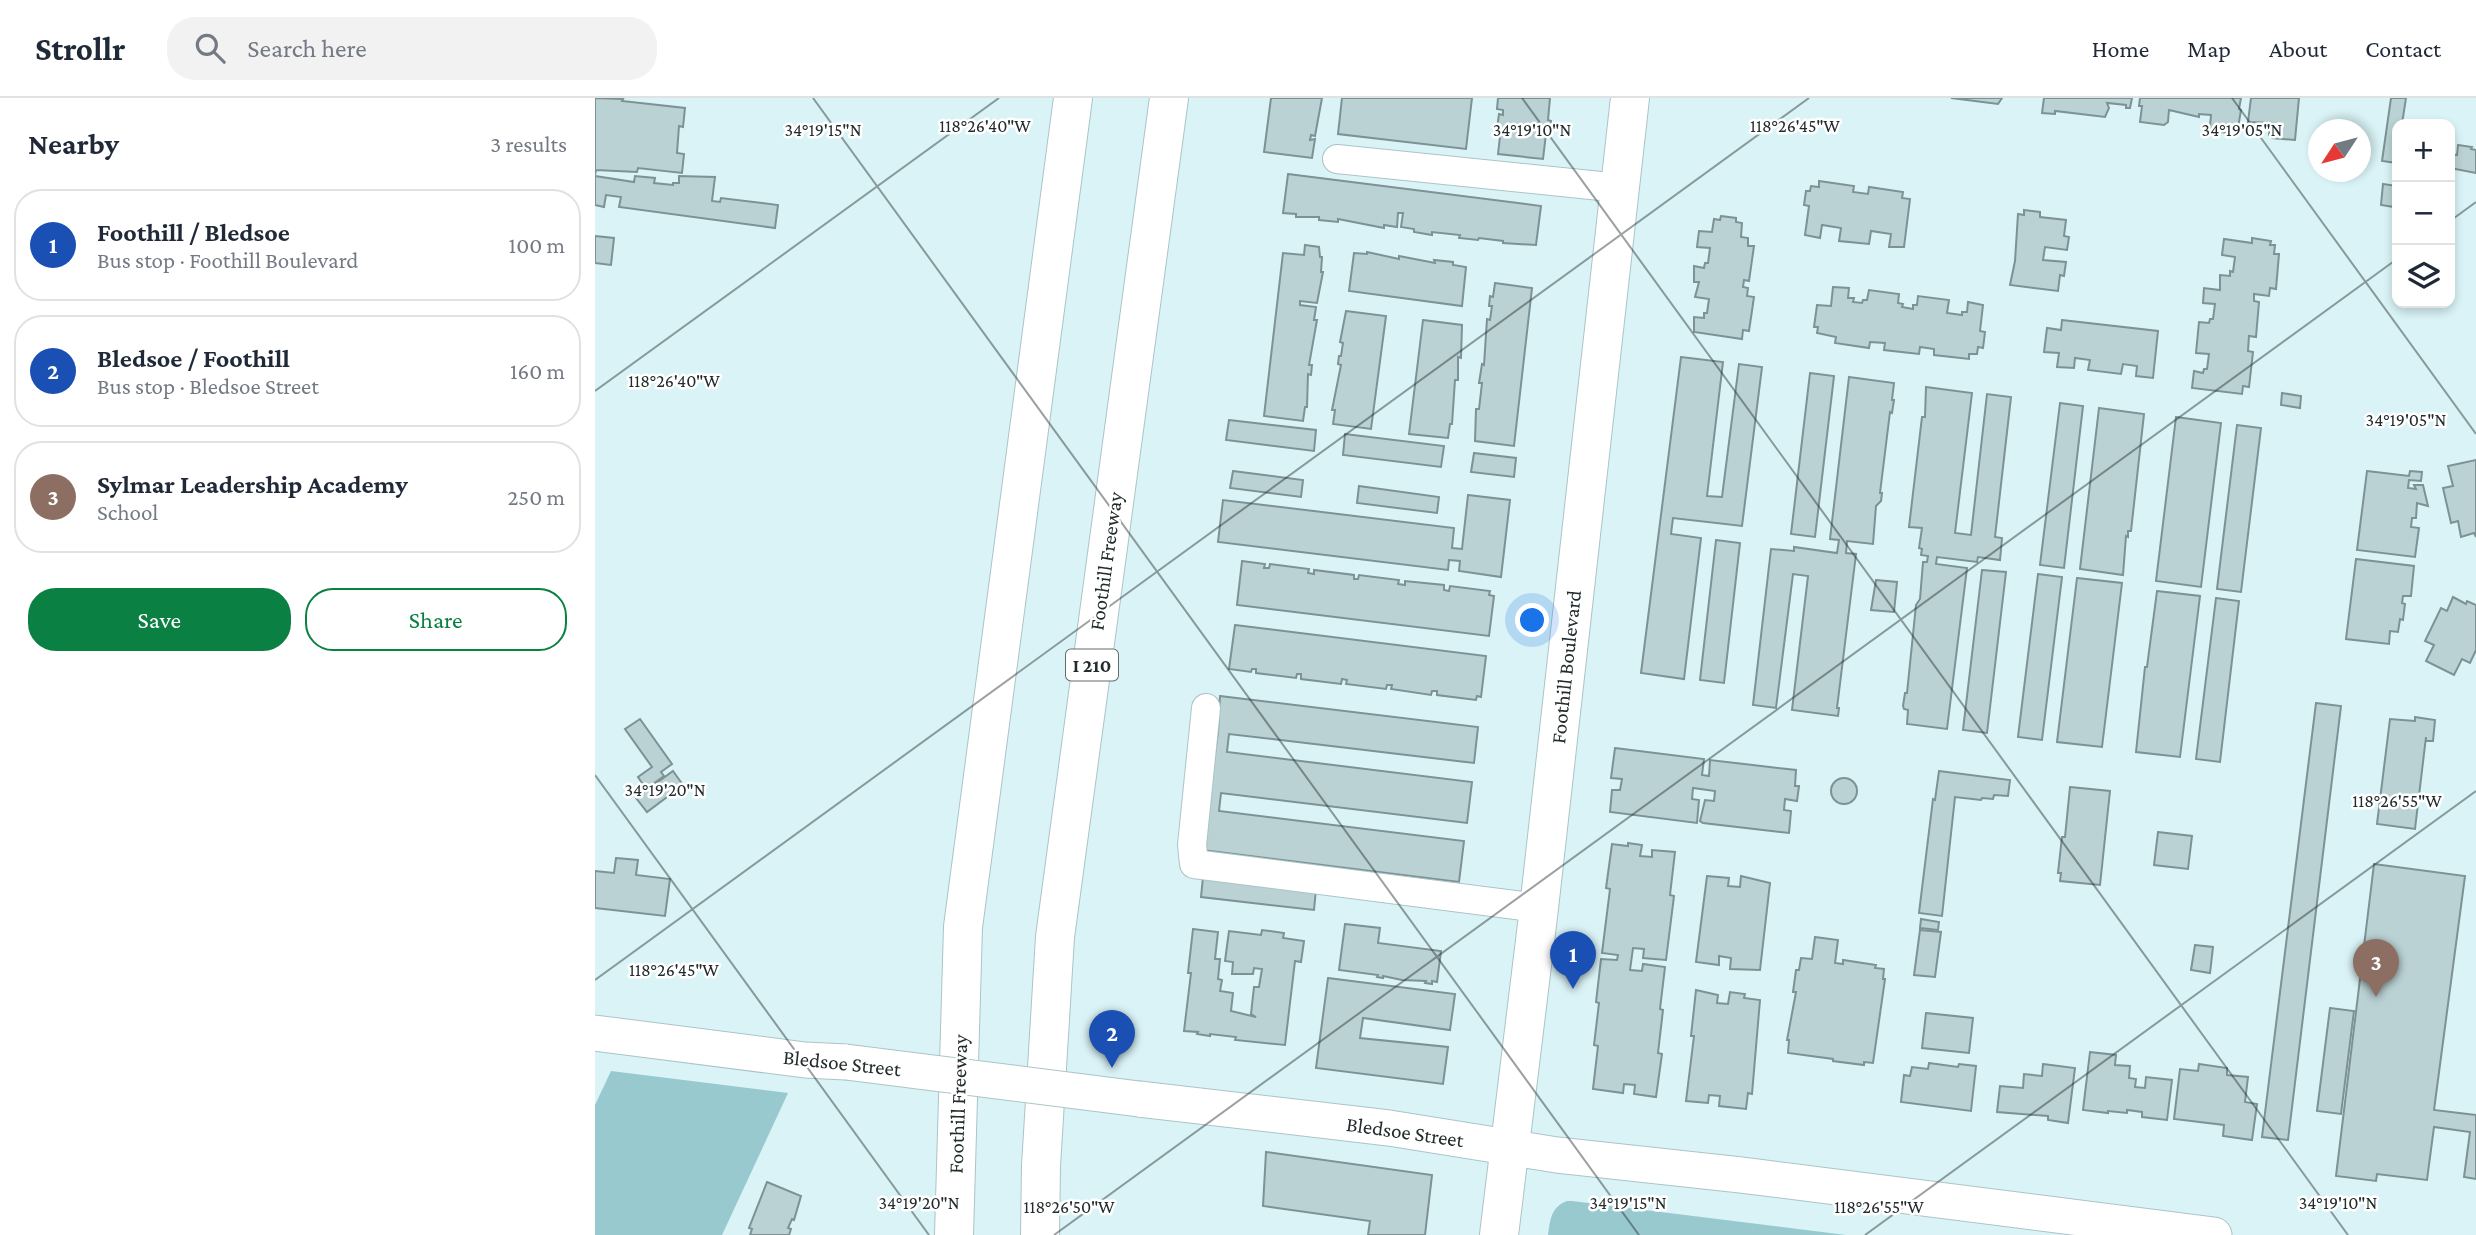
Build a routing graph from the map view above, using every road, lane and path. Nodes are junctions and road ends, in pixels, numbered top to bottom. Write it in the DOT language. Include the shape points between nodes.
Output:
graph roads {
  1 [pos="1073,98"];
  2 [pos="1169,98"];
  3 [pos="1630,98"];
  4 [pos="1337,159"];
  5 [pos="1620,188"];
  6 [pos="1206,708"];
  7 [pos="1539,908"];
  8 [pos="595,1033"];
  9 [pos="1508,1149"];
  10 [pos="954,1235"];
  11 [pos="1040,1235"];
  12 [pos="1499,1235"];
  13 [pos="2214,1235"];
  1 -- 10 [label="main road, Foothill Freeway" via="963,927"];
  2 -- 11 [label="main road, Foothill Freeway / I 210" via="1055,937"];
  3 -- 5 [label="main road, Foothill Boulevard"];
  4 -- 5 [label="street"];
  5 -- 7 [label="main road, Foothill Boulevard"];
  6 -- 7 [label="street" via="1194,864"];
  7 -- 9 [label="main road, Foothill Boulevard"];
  8 -- 9 [label="street, Bledsoe Street, bridge" via="1388,1128"];
  9 -- 12 [label="main road, Foothill Boulevard"];
  9 -- 13 [label="street, Bledsoe Street"];
}
